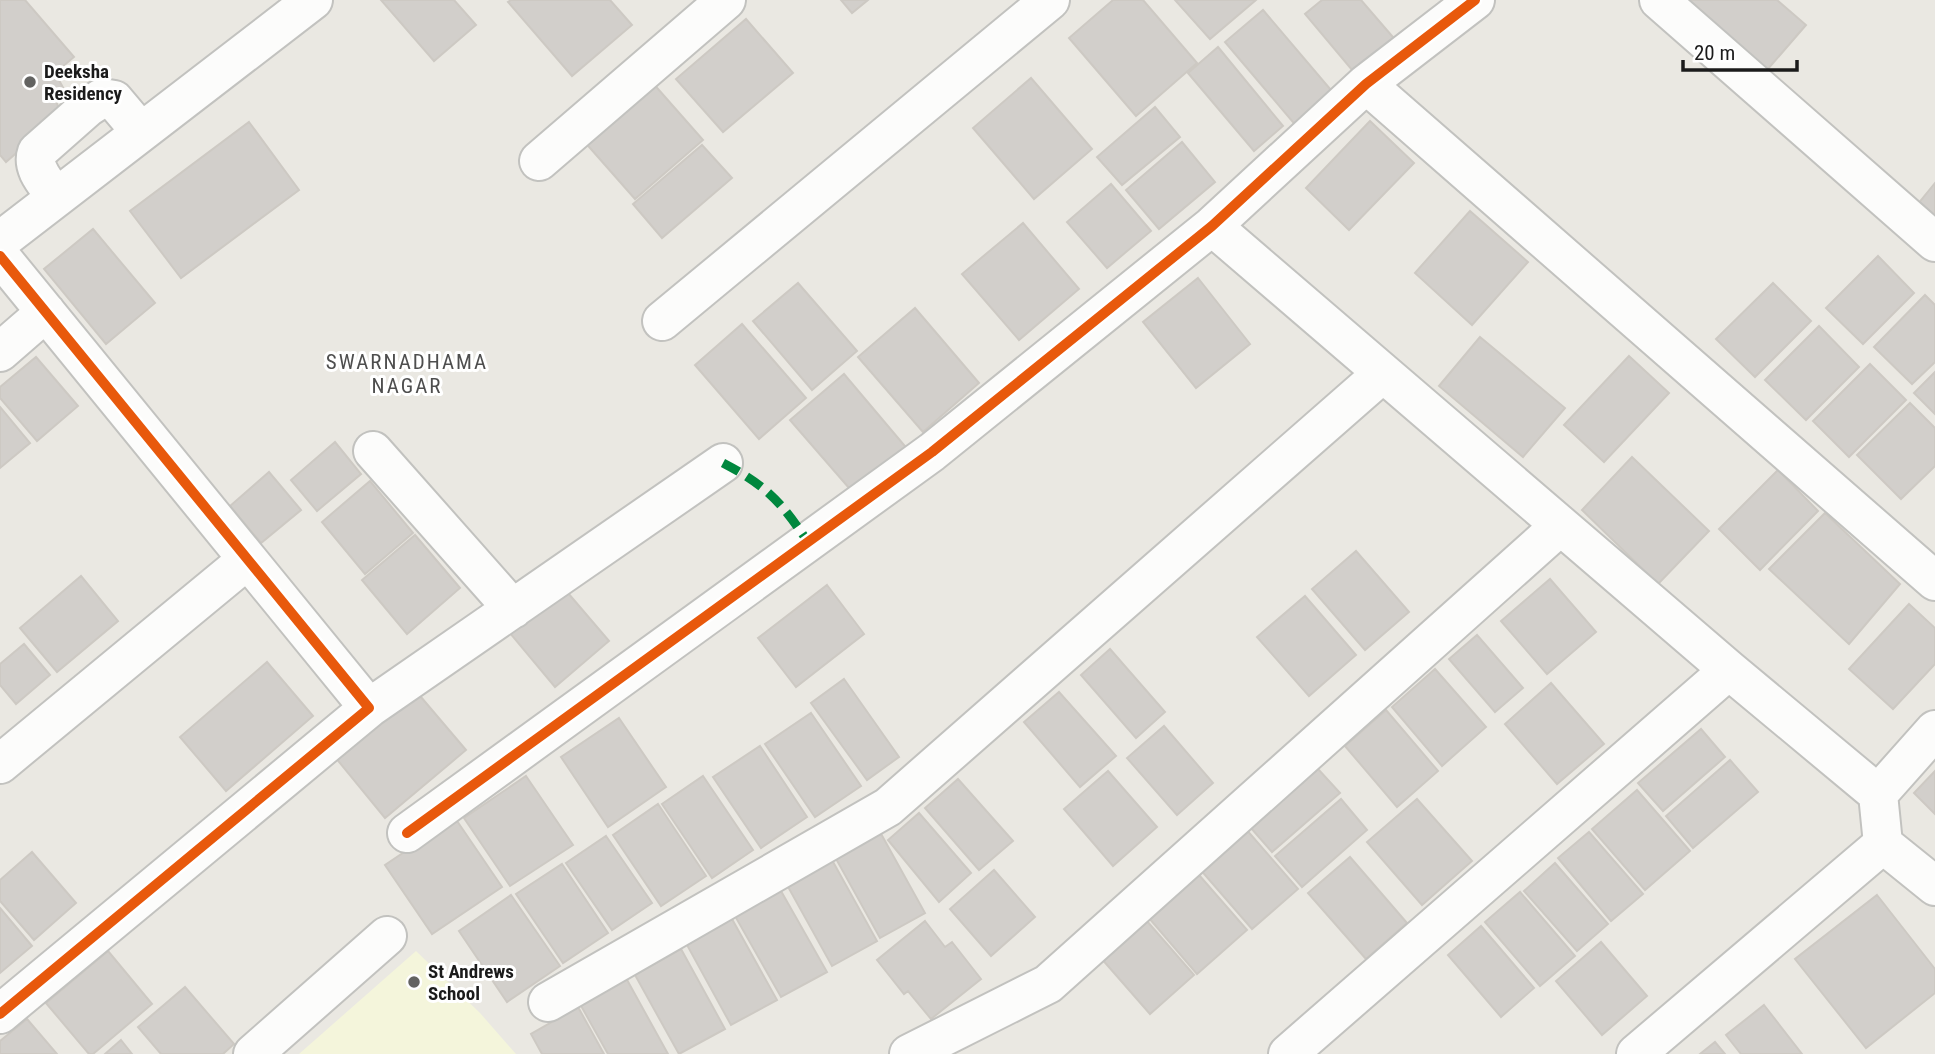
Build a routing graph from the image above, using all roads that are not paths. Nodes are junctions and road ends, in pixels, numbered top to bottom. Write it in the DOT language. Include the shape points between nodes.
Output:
graph roads {
  1 [pos="313,0"];
  2 [pos="726,0"];
  3 [pos="1050,0"];
  4 [pos="1475,0"];
  5 [pos="1659,0"];
  6 [pos="1366,84"];
  7 [pos="141,132"];
  8 [pos="539,161"];
  9 [pos="56,197"];
  10 [pos="1212,226"];
  11 [pos="0,241"];
  12 [pos="1935,242"];
  13 [pos="0,256"];
  14 [pos="46,312"];
  15 [pos="662,321"];
  16 [pos="0,352"];
  17 [pos="1383,373"];
  18 [pos="373,451"];
  19 [pos="723,463"];
  20 [pos="1560,526"];
  21 [pos="247,560"];
  22 [pos="1935,581"];
  23 [pos="513,608"];
  24 [pos="1729,670"];
  25 [pos="369,708"];
  26 [pos="1935,730"];
  27 [pos="0,764"];
  28 [pos="1878,794"];
  29 [pos="407,833"];
  30 [pos="1883,844"];
  31 [pos="1935,886"];
  32 [pos="387,936"];
  33 [pos="548,1002"];
  34 [pos="0,1014"];
  35 [pos="253,1054"];
  36 [pos="909,1054"];
  37 [pos="1288,1054"];
  38 [pos="1636,1054"];
  1 -- 7 [label="street"];
  2 -- 8 [label="street"];
  3 -- 15 [label="street"];
  4 -- 6 [label="street"];
  5 -- 12 [label="street"];
  6 -- 10 [label="street"];
  6 -- 22 [label="street"];
  7 -- 9 [label="street"];
  7 -- 9 [label="street" via="114,100 102,98 88,107 34,159"];
  9 -- 11 [label="street"];
  10 -- 17 [label="street"];
  10 -- 29 [label="street" via="932,452"];
  13 -- 14 [label="street"];
  14 -- 16 [label="street"];
  14 -- 21 [label="street"];
  17 -- 20 [label="street"];
  17 -- 33 [label="street" via="888,807"];
  18 -- 23 [label="street"];
  19 -- 23 [label="street"];
  20 -- 24 [label="street"];
  20 -- 36 [label="street" via="1048,984"];
  21 -- 25 [label="street"];
  21 -- 27 [label="street"];
  23 -- 25 [label="street"];
  24 -- 28 [label="street"];
  24 -- 37 [label="street"];
  25 -- 34 [label="street"];
  26 -- 28 [label="street"];
  28 -- 30 [label="street"];
  30 -- 31 [label="street"];
  30 -- 38 [label="street"];
  32 -- 35 [label="street"];
}
